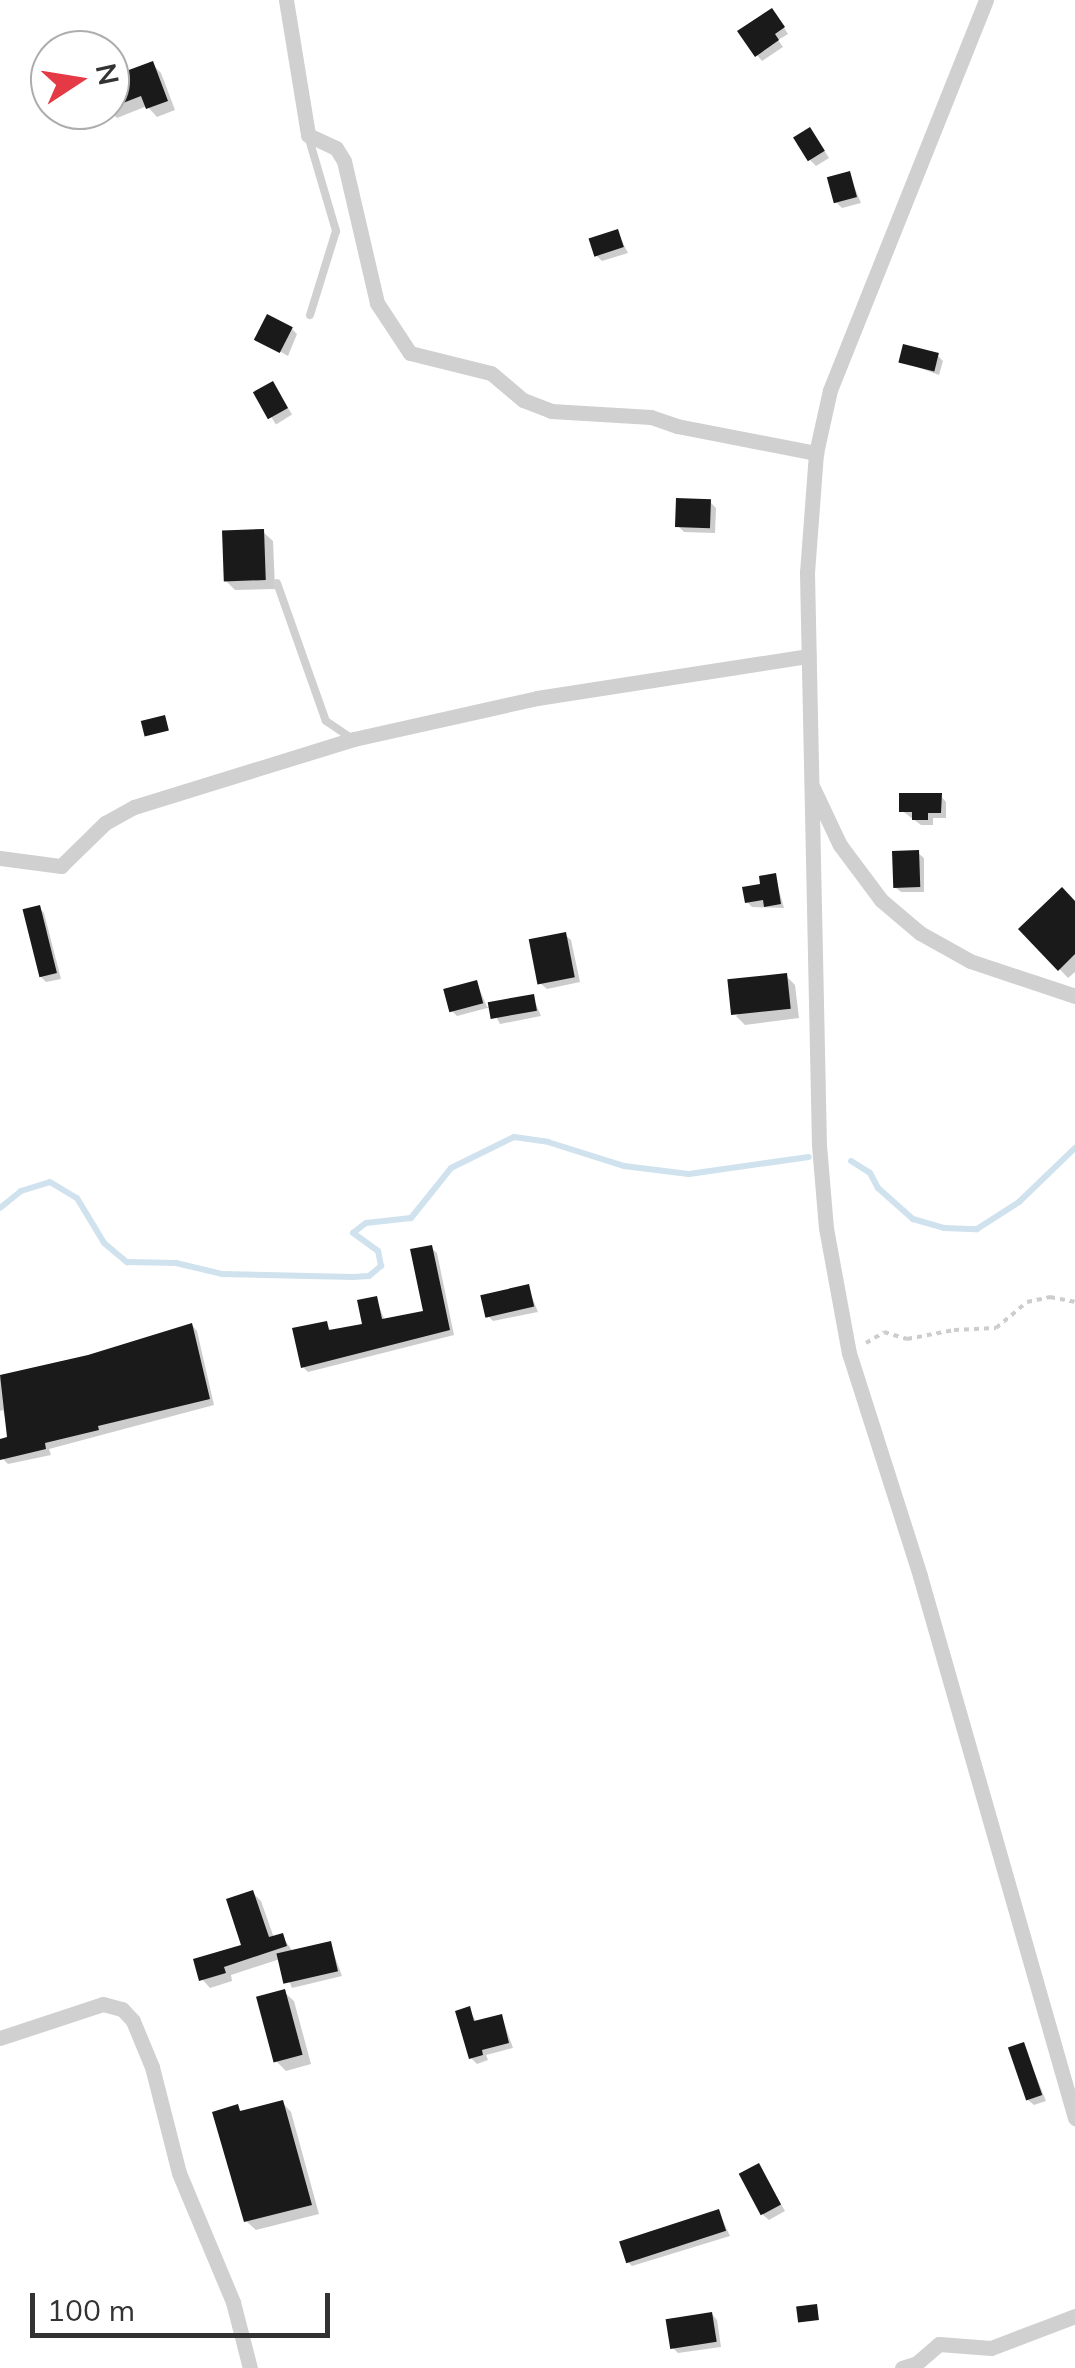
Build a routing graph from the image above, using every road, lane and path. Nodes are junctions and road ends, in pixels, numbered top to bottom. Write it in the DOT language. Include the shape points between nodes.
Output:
graph roads {
  1 [pos="286,0"];
  2 [pos="986,0"];
  3 [pos="308,135"];
  4 [pos="310,315"];
  5 [pos="816,452"];
  6 [pos="276,583"];
  7 [pos="809,656"];
  8 [pos="354,739"];
  9 [pos="809,780"];
  10 [pos="0,858"];
  11 [pos="1075,996"];
  12 [pos="1075,1302"];
  13 [pos="849,1354"];
  14 [pos="0,2038"];
  15 [pos="1075,2118"];
  16 [pos="1075,2316"];
  17 [pos="250,2368"];
  18 [pos="902,2368"];
  1 -- 3 [label="street"];
  2 -- 5 [label="street" via="830,390"];
  3 -- 4 [label="lane" via="336,232"];
  3 -- 5 [label="street" via="336,148 344,162 378,303 410,353 491,374 523,400 550,411 651,417"];
  5 -- 7 [label="street"];
  6 -- 8 [label="lane" via="326,721"];
  7 -- 8 [label="street" via="537,698"];
  7 -- 9 [label="street"];
  8 -- 10 [label="street" via="125,811 64,865"];
  9 -- 11 [label="street" via="840,844 881,900 920,934 970,961"];
  9 -- 13 [label="street" via="818,1145"];
  12 -- 13 [label="path" via="1027,1302 996,1328 908,1339 884,1332"];
  13 -- 15 [label="street" via="920,1576"];
  14 -- 17 [label="street" via="102,2004 133,2020"];
  16 -- 18 [label="street" via="990,2348 939,2344"];
}
